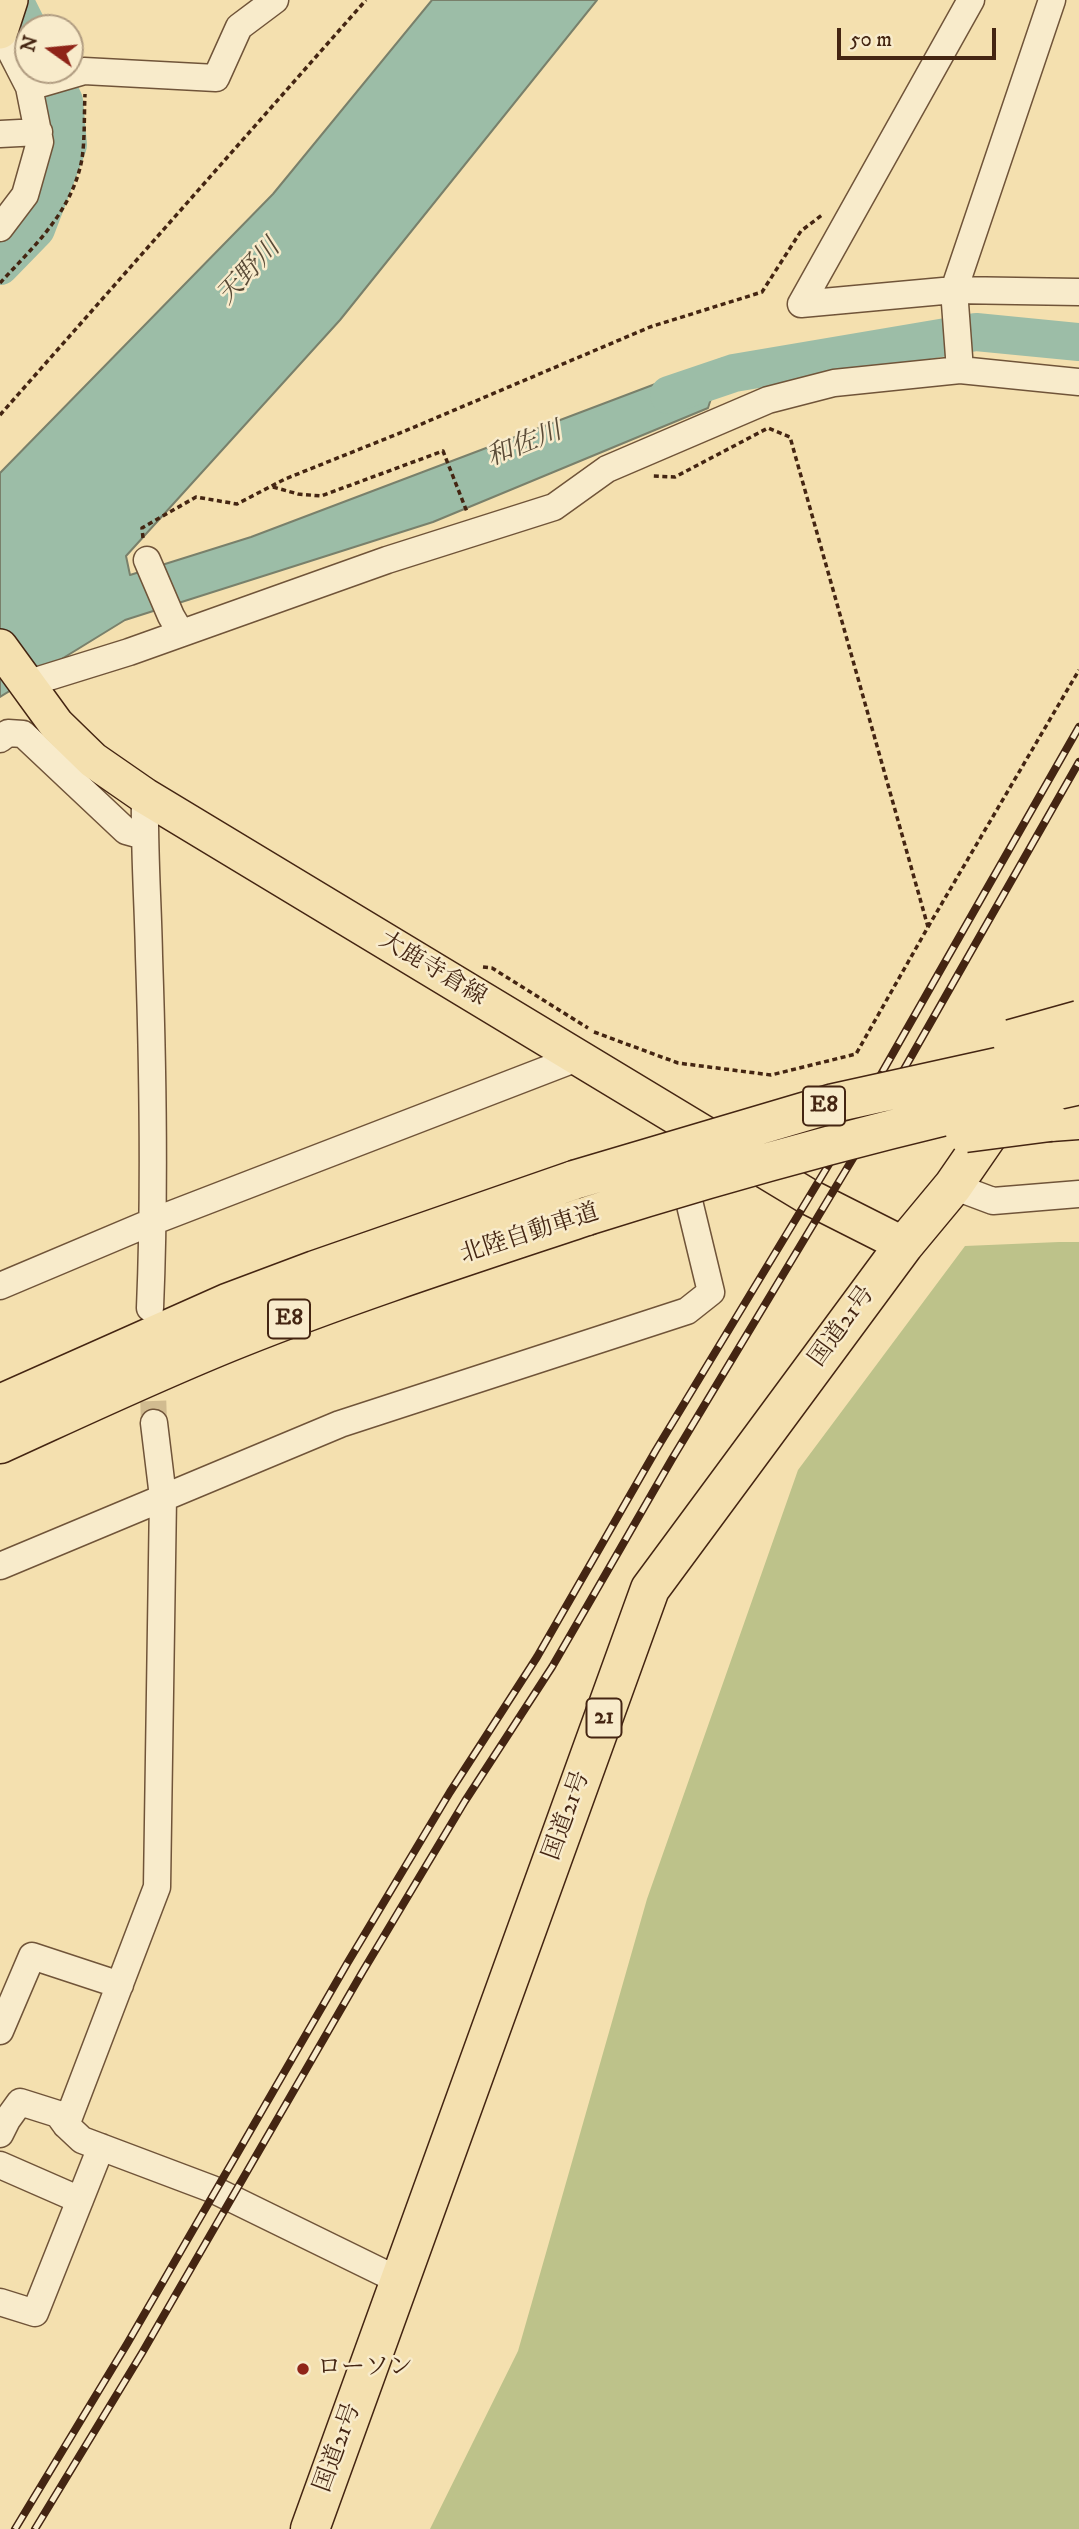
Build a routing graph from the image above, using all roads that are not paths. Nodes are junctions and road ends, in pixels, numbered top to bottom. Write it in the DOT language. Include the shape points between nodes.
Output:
graph roads {
  1 [pos="10,0"];
  2 [pos="275,0"];
  3 [pos="971,0"];
  4 [pos="1052,0"];
  5 [pos="0,30"];
  6 [pos="0,43"];
  7 [pos="33,87"];
  8 [pos="39,132"];
  9 [pos="0,134"];
  10 [pos="0,228"];
  11 [pos="954,290"];
  12 [pos="1079,292"];
  13 [pos="959,361"];
  14 [pos="1079,382"];
  15 [pos="147,560"];
  16 [pos="176,625"];
  17 [pos="14,668"];
  18 [pos="0,739"];
  19 [pos="145,796"];
  20 [pos="144,836"];
  21 [pos="1079,1003"];
  22 [pos="1079,1020"];
  23 [pos="577,1058"];
  24 [pos="1073,1092"];
  25 [pos="668,1114"];
  26 [pos="693,1143"];
  27 [pos="953,1186"];
  28 [pos="1079,1194"];
  29 [pos="154,1221"];
  30 [pos="904,1245"];
  31 [pos="0,1286"];
  32 [pos="150,1308"];
  33 [pos="0,1404"];
  34 [pos="154,1423"];
  35 [pos="0,1444"];
  36 [pos="163,1497"];
  37 [pos="0,1566"];
  38 [pos="120,1985"];
  39 [pos="0,2031"];
  40 [pos="66,2125"];
  41 [pos="0,2134"];
  42 [pos="101,2147"];
  43 [pos="0,2165"];
  44 [pos="80,2200"];
  45 [pos="400,2281"];
  46 [pos="0,2301"];
  47 [pos="310,2529"];
  1 -- 5 [label="main road"];
  2 -- 7 [label="street" via="239,27 216,78 79,73"];
  3 -- 11 [label="street" via="801,304"];
  4 -- 11 [label="street"];
  6 -- 7 [label="street" via="10,50"];
  7 -- 8 [label="street"];
  8 -- 9 [label="street"];
  8 -- 10 [label="street" via="26,195"];
  11 -- 12 [label="street"];
  11 -- 13 [label="street"];
  13 -- 14 [label="street"];
  13 -- 16 [label="street" via="768,400 607,469 554,507"];
  15 -- 16 [label="street"];
  16 -- 17 [label="street" via="129,652"];
  17 -- 19 [label="main road, 大鹿寺倉線" via="56,724 93,761"];
  18 -- 20 [label="street" via="8,733 23,734 126,831"];
  19 -- 20 [label="street"];
  19 -- 23 [label="main road, 大鹿寺倉線"];
  20 -- 29 [label="street"];
  21 -- 27 [label="highway, 国道21号 / 21"];
  22 -- 26 [label="highway, bridge" via="854,1086"];
  23 -- 25 [label="main road, 大鹿寺倉線"];
  23 -- 29 [label="street"];
  24 -- 26 [label="highway, 北陸自動車道 / E8, bridge" via="834,1103"];
  24 -- 35 [label="highway, 北陸自動車道 / E8, bridge" via="854,1137 704,1179 588,1221 409,1275 149,1376"];
  25 -- 30 [label="main road, 大鹿寺倉線" via="809,1197"];
  25 -- 36 [label="street" via="711,1292 687,1311 341,1424"];
  26 -- 33 [label="highway, 北陸自動車道 / E8, bridge" via="373,1249 228,1303"];
  27 -- 28 [label="street" via="993,1201"];
  27 -- 30 [label="highway, 国道21号 / 21"];
  29 -- 31 [label="street"];
  29 -- 32 [label="street"];
  30 -- 45 [label="highway, 国道21号 / 21" via="650,1589"];
  34 -- 36 [label="street"];
  36 -- 37 [label="street"];
  36 -- 38 [label="street" via="157,1887"];
  38 -- 39 [label="street" via="32,1956"];
  38 -- 40 [label="street"];
  40 -- 41 [label="street" via="58,2114 20,2102"];
  40 -- 42 [label="street" via="82,2140"];
  42 -- 44 [label="street"];
  42 -- 45 [label="street" via="212,2189"];
  43 -- 44 [label="street"];
  44 -- 46 [label="street" via="34,2313"];
  45 -- 47 [label="highway, 国道21号 / 21"];
}
